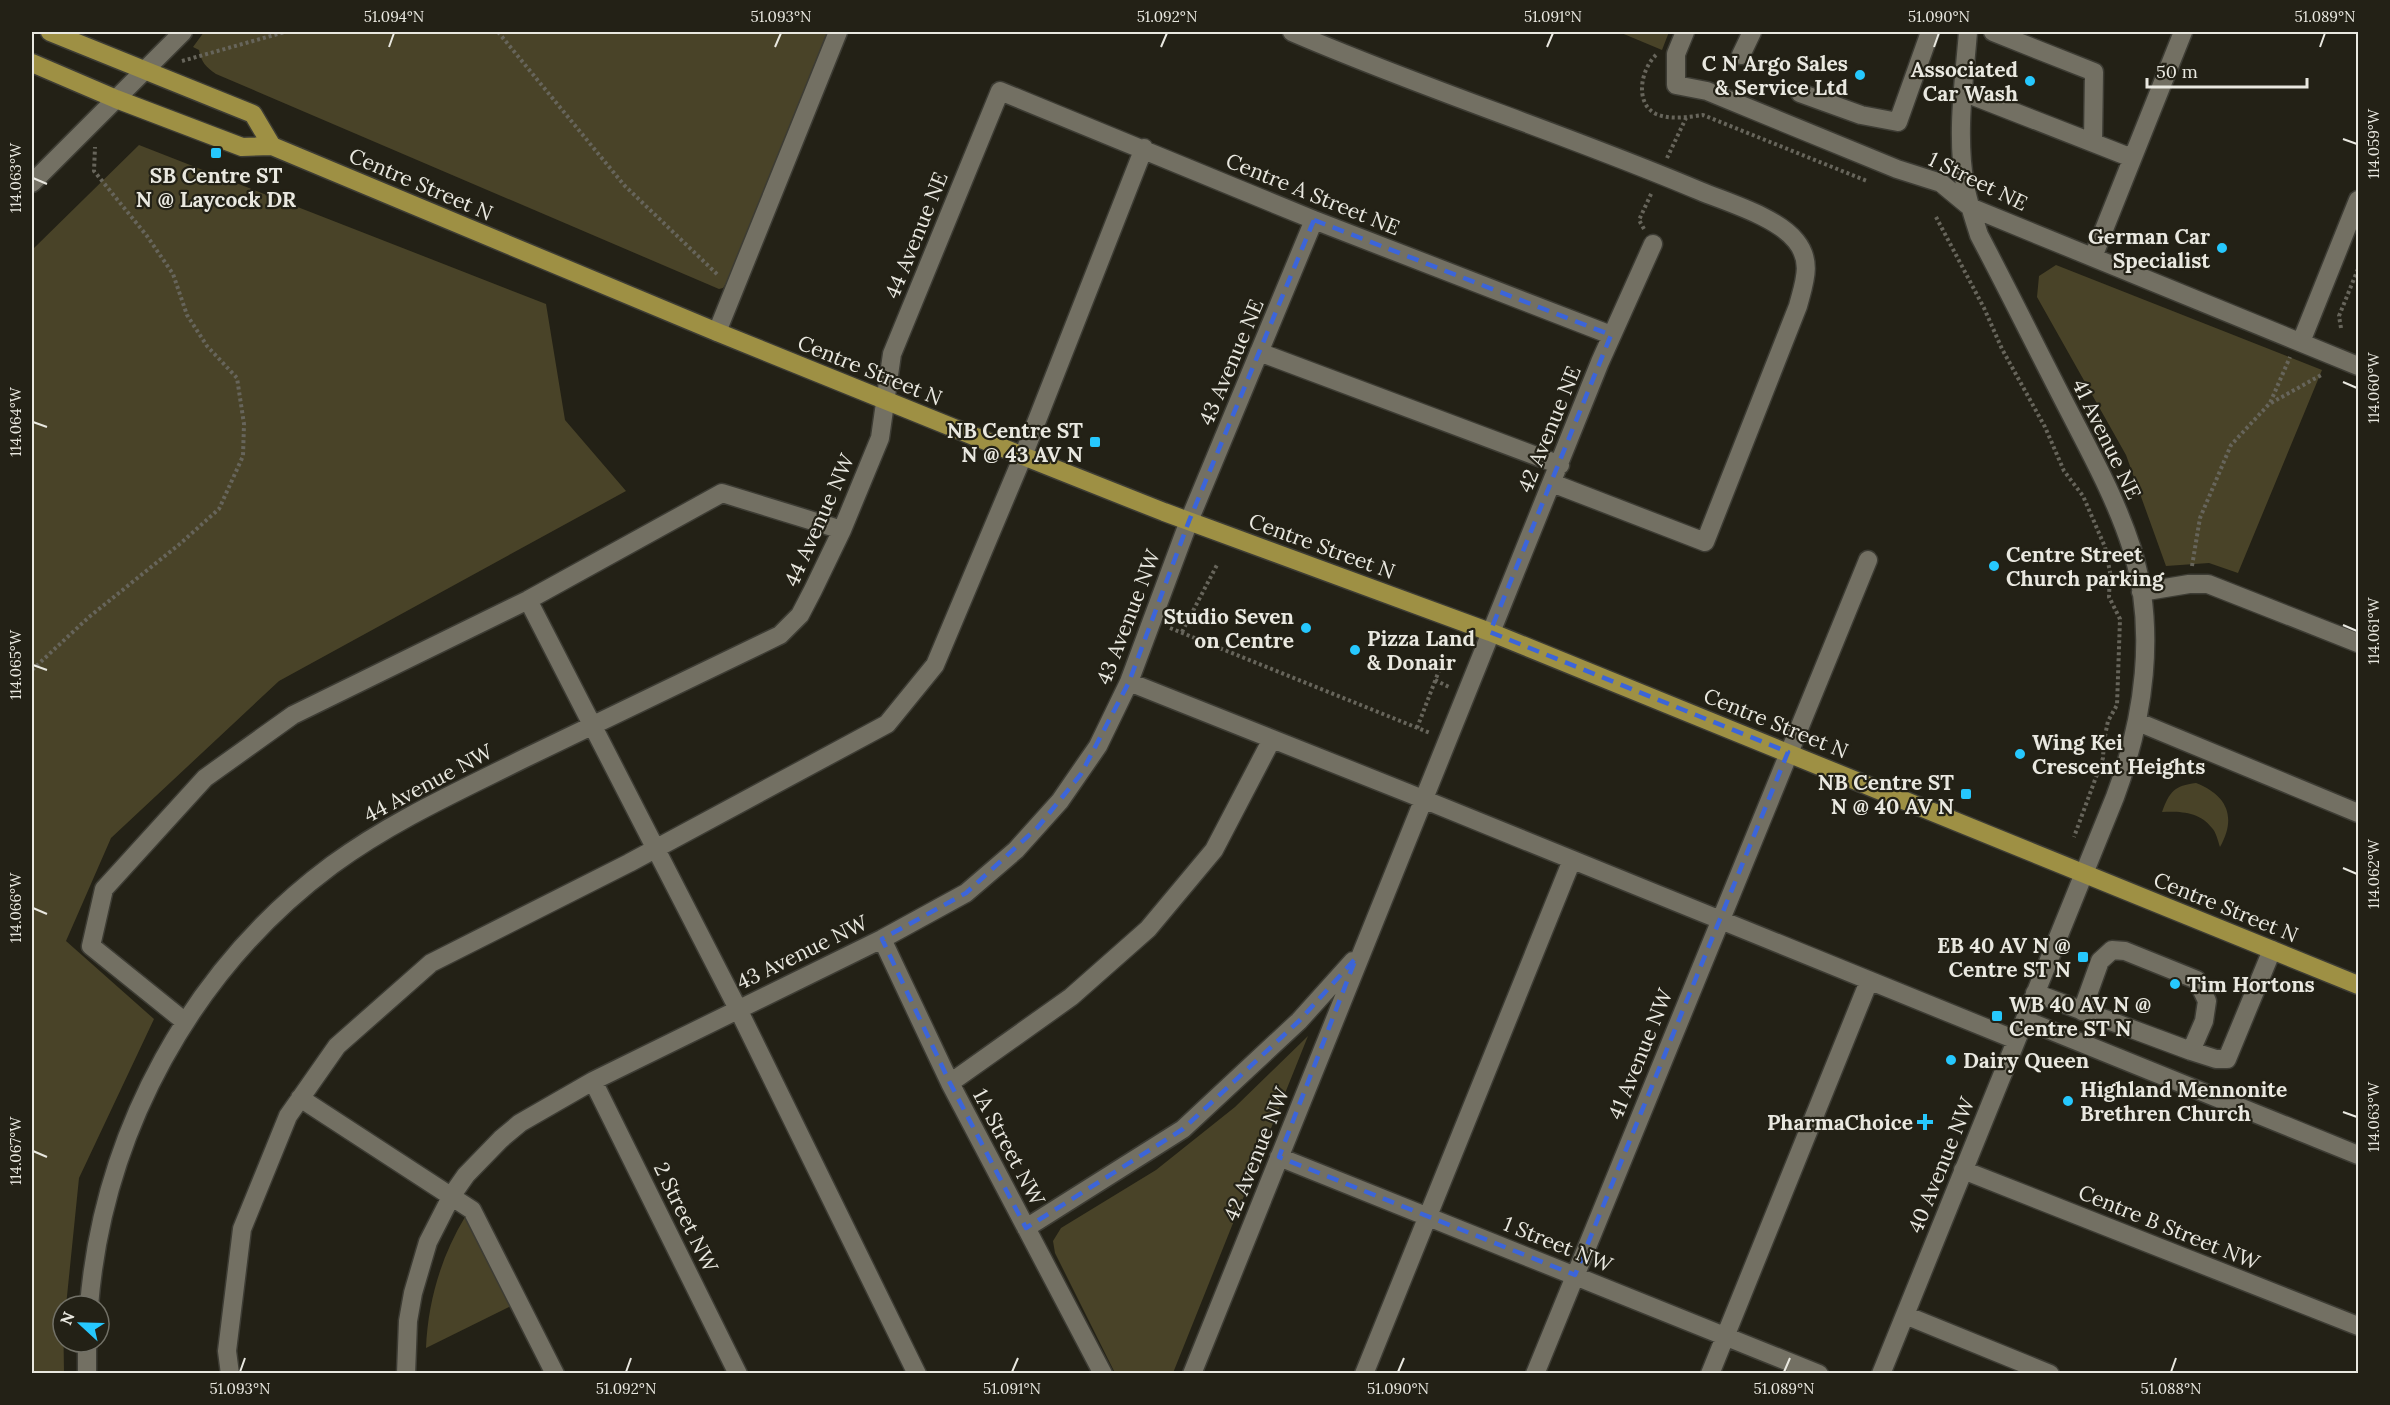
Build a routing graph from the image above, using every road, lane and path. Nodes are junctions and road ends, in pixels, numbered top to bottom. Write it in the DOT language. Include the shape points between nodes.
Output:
graph roads {
  1 [pos="50,32"];
  2 [pos="183,32"];
  3 [pos="285,32"];
  4 [pos="498,32"];
  5 [pos="838,32"];
  6 [pos="1292,32"];
  7 [pos="1685,32"];
  8 [pos="1752,32"];
  9 [pos="1929,32"];
  10 [pos="1968,32"];
  11 [pos="1993,32"];
  12 [pos="2183,32"];
  13 [pos="1742,55"];
  14 [pos="32,63"];
  15 [pos="145,70"];
  16 [pos="1000,91"];
  17 [pos="1963,92"];
  18 [pos="1800,93"];
  19 [pos="116,99"];
  20 [pos="1686,118"];
  21 [pos="90,125"];
  22 [pos="2093,142"];
  23 [pos="272,146"];
  24 [pos="1144,148"];
  25 [pos="2132,158"];
  26 [pos="1867,181"];
  27 [pos="32,183"];
  28 [pos="2358,200"];
  29 [pos="1970,207"];
  30 [pos="1936,217"];
  31 [pos="1314,220"];
  32 [pos="1653,244"];
  33 [pos="2093,257"];
  34 [pos="2358,269"];
  35 [pos="730,298"];
  36 [pos="2341,328"];
  37 [pos="717,332"];
  38 [pos="1611,335"];
  39 [pos="2301,342"];
  40 [pos="1259,352"];
  41 [pos="2358,366"];
  42 [pos="2323,375"];
  43 [pos="884,399"];
  44 [pos="2270,403"];
  45 [pos="1023,456"];
  46 [pos="1560,465"];
  47 [pos="1552,483"];
  48 [pos="1189,521"];
  49 [pos="842,530"];
  50 [pos="1868,560"];
  51 [pos="1218,562"];
  52 [pos="2189,584"];
  53 [pos="2141,592"];
  54 [pos="528,600"];
  55 [pos="1169,627"];
  56 [pos="1490,632"];
  57 [pos="1182,633"];
  58 [pos="2358,643"];
  59 [pos="1445,655"];
  60 [pos="32,670"];
  61 [pos="1436,681"];
  62 [pos="1129,682"];
  63 [pos="1449,687"];
  64 [pos="2138,722"];
  65 [pos="592,726"];
  66 [pos="1417,728"];
  67 [pos="1431,734"];
  68 [pos="1272,739"];
  69 [pos="1788,752"];
  70 [pos="1423,799"];
  71 [pos="2358,813"];
  72 [pos="2074,837"];
  73 [pos="656,848"];
  74 [pos="1572,860"];
  75 [pos="2084,874"];
  76 [pos="1719,919"];
  77 [pos="882,939"];
  78 [pos="1362,950"];
  79 [pos="2272,950"];
  80 [pos="1869,981"];
  81 [pos="2358,985"];
  82 [pos="2035,993"];
  83 [pos="738,1009"];
  84 [pos="2082,1011"];
  85 [pos="2025,1020"];
  86 [pos="184,1021"];
  87 [pos="2016,1040"];
  88 [pos="2191,1051"];
  89 [pos="593,1081"];
  90 [pos="950,1083"];
  91 [pos="300,1098"];
  92 [pos="2358,1155"];
  93 [pos="1279,1157"];
  94 [pos="1964,1170"];
  95 [pos="452,1195"];
  96 [pos="1427,1215"];
  97 [pos="1026,1228"];
  98 [pos="1575,1275"];
  99 [pos="90,1294"];
  100 [pos="1905,1315"];
  101 [pos="2358,1326"];
  102 [pos="1725,1335"];
  103 [pos="87,1354"];
  104 [pos="87,1374"];
  105 [pos="230,1374"];
  106 [pos="406,1374"];
  107 [pos="555,1374"];
  108 [pos="738,1374"];
  109 [pos="917,1374"];
  110 [pos="1103,1374"];
  111 [pos="1192,1374"];
  112 [pos="1364,1374"];
  113 [pos="1535,1374"];
  114 [pos="1710,1374"];
  115 [pos="1819,1374"];
  116 [pos="1881,1374"];
  117 [pos="2050,1374"];
  1 -- 15 [label="main road"];
  2 -- 15 [label="street"];
  3 -- 15 [label="path"];
  4 -- 35 [label="path" via="624,185 720,278"];
  5 -- 35 [label="street"];
  6 -- 47 [label="street" via="1660,174 1773,222 1797,242 1808,267 1798,306 1704,542"];
  7 -- 29 [label="street, 1 Street NE" via="1676,54 1676,85 1707,91 1897,169 1941,183"];
  8 -- 13 [label="street"];
  9 -- 18 [label="street" via="1898,122 1861,115"];
  10 -- 17 [label="street, 41 Avenue NE"];
  11 -- 22 [label="street" via="2094,72"];
  12 -- 25 [label="street"];
  14 -- 19 [label="main road, Centre Street N"];
  15 -- 19 [label="street"];
  15 -- 23 [label="main road" via="254,114"];
  16 -- 24 [label="street, Centre A Street NE"];
  16 -- 43 [label="street, 44 Avenue NE" via="892,354"];
  17 -- 22 [label="street"];
  17 -- 29 [label="street, 41 Avenue NE" via="1961,147"];
  19 -- 21 [label="street"];
  19 -- 23 [label="main road, Centre Street N" via="242,147"];
  20 -- 26 [label="path" via="1713,118"];
  21 -- 27 [label="street"];
  21 -- 60 [label="path" via="96,135 94,171 147,236 173,274 187,315 207,346 237,378 244,423 243,456 219,509"];
  22 -- 25 [label="street"];
  23 -- 37 [label="main road, Centre Street N"];
  24 -- 31 [label="street, Centre A Street NE"];
  24 -- 45 [label="street"];
  25 -- 33 [label="street"];
  28 -- 39 [label="street"];
  29 -- 33 [label="street, 1 Street NE"];
  29 -- 53 [label="street, 41 Avenue NE" via="1979,235 2100,470 2132,550"];
  30 -- 72 [label="path" via="2064,471 2083,496 2105,547 2109,597 2120,619 2117,705 2108,721 2103,758"];
  31 -- 38 [label="street, Centre A Street NE"];
  31 -- 40 [label="street, 43 Avenue NE"];
  32 -- 38 [label="street, 42 Avenue NE"];
  33 -- 39 [label="street, 1 Street NE"];
  34 -- 36 [label="path" via="2339,316"];
  35 -- 37 [label="street"];
  37 -- 43 [label="main road, Centre Street N"];
  38 -- 46 [label="street, 42 Avenue NE"];
  39 -- 41 [label="street, 1 Street NE"];
  39 -- 44 [label="path"];
  40 -- 46 [label="street"];
  40 -- 48 [label="street, 43 Avenue NE"];
  42 -- 44 [label="path"];
  43 -- 45 [label="main road, Centre Street N"];
  43 -- 49 [label="street, 44 Avenue NW" via="880,438"];
  44 -- 52 [label="path" via="2231,445 2200,518"];
  45 -- 48 [label="main road, Centre Street N"];
  45 -- 73 [label="street" via="935,665 887,724"];
  46 -- 47 [label="street, 42 Avenue NE"];
  47 -- 56 [label="street, 42 Avenue NE"];
  48 -- 56 [label="main road, Centre Street N"];
  48 -- 62 [label="street, 43 Avenue NW"];
  49 -- 54 [label="street" via="722,493"];
  49 -- 65 [label="street, 44 Avenue NW" via="800,615 780,635"];
  50 -- 69 [label="street"];
  51 -- 57 [label="path"];
  52 -- 53 [label="street"];
  52 -- 58 [label="street" via="2225,589"];
  53 -- 64 [label="street, 41 Avenue NE" via="2144,656"];
  54 -- 65 [label="street"];
  54 -- 86 [label="street" via="293,715 205,778 104,889 91,946"];
  55 -- 57 [label="path"];
  56 -- 69 [label="main road, Centre Street N"];
  56 -- 70 [label="street, 42 Avenue NW"];
  57 -- 66 [label="path"];
  59 -- 61 [label="path"];
  61 -- 63 [label="path"];
  61 -- 66 [label="path"];
  62 -- 68 [label="street"];
  62 -- 77 [label="street, 43 Avenue NW" via="1081,774 1016,850 966,893"];
  64 -- 71 [label="street"];
  64 -- 75 [label="street, 41 Avenue NE" via="2127,764"];
  65 -- 73 [label="street"];
  65 -- 86 [label="street, 44 Avenue NW" via="408,816 331,866 247,943"];
  66 -- 67 [label="path"];
  68 -- 70 [label="street"];
  68 -- 90 [label="street" via="1214,850 1148,929 1071,997"];
  69 -- 75 [label="main road, Centre Street N"];
  69 -- 76 [label="street, 41 Avenue NW"];
  70 -- 74 [label="street"];
  70 -- 78 [label="street, 42 Avenue NW"];
  73 -- 83 [label="street"];
  73 -- 91 [label="street" via="431,963 337,1046"];
  74 -- 76 [label="street"];
  74 -- 96 [label="street"];
  75 -- 79 [label="main road, Centre Street N"];
  75 -- 82 [label="street, 40 Avenue NW"];
  76 -- 80 [label="street"];
  76 -- 98 [label="street, 41 Avenue NW"];
  77 -- 83 [label="street, 43 Avenue NW"];
  77 -- 90 [label="street, 1A Street NW"];
  78 -- 93 [label="street, 42 Avenue NW"];
  78 -- 97 [label="street, 42 Avenue NW" via="1299,1021 1183,1129"];
  79 -- 81 [label="main road, Centre Street N"];
  79 -- 88 [label="street" via="2227,1059"];
  80 -- 87 [label="street"];
  80 -- 102 [label="street"];
  82 -- 84 [label="street"];
  82 -- 85 [label="street, 40 Avenue NW"];
  83 -- 89 [label="street, 43 Avenue NW"];
  83 -- 109 [label="street"];
  84 -- 88 [label="street"];
  84 -- 88 [label="street" via="2100,961 2112,950 2125,951 2197,980 2207,1001 2204,1021"];
  85 -- 87 [label="street, 40 Avenue NW"];
  85 -- 92 [label="street"];
  86 -- 99 [label="street, 44 Avenue NW" via="143,1096 113,1176 95,1253"];
  87 -- 94 [label="street, 40 Avenue NW"];
  89 -- 95 [label="street, 43 Avenue NW" via="520,1123 466,1175"];
  89 -- 108 [label="street, 2 Street NW"];
  90 -- 97 [label="street, 1A Street NW"];
  91 -- 95 [label="street"];
  91 -- 105 [label="street" via="288,1116 242,1229 227,1351"];
  93 -- 96 [label="street, 1 Street NW"];
  93 -- 111 [label="street, 42 Avenue NW"];
  94 -- 100 [label="street, 40 Avenue NW"];
  94 -- 101 [label="street, Centre B Street NW"];
  95 -- 106 [label="street, 43 Avenue NW" via="428,1242 413,1293"];
  95 -- 107 [label="street" via="472,1210"];
  96 -- 98 [label="street, 1 Street NW"];
  96 -- 112 [label="street"];
  97 -- 110 [label="street, 1A Street NW"];
  98 -- 102 [label="street, 1 Street NW"];
  98 -- 113 [label="street, 41 Avenue NW"];
  100 -- 116 [label="street, 40 Avenue NW"];
  100 -- 117 [label="street"];
  102 -- 114 [label="street"];
  102 -- 115 [label="street, 1 Street NW"];
  103 -- 104 [label="street"];
}
